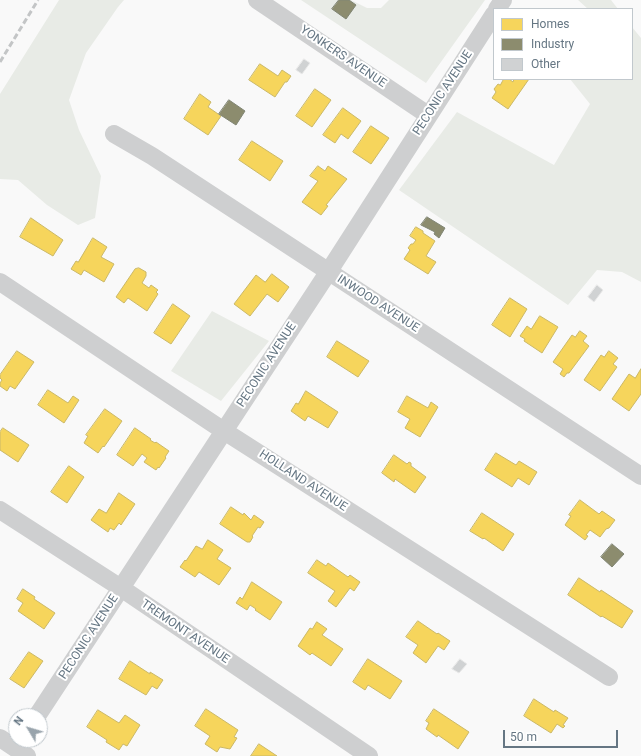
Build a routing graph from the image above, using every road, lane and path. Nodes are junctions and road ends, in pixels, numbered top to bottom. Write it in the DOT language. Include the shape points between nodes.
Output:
graph roads {
  1 [pos="257,0"];
  2 [pos="493,16"];
  3 [pos="428,115"];
  4 [pos="114,134"];
  5 [pos="329,271"];
  6 [pos="0,282"];
  7 [pos="224,430"];
  8 [pos="641,476"];
  9 [pos="0,510"];
  10 [pos="121,588"];
  11 [pos="609,677"];
  12 [pos="43,708"];
  13 [pos="0,738"];
  14 [pos="19,750"];
  15 [pos="369,756"];
  1 -- 3 [label="street, YONKERS AVENUE"];
  2 -- 3 [label="street, PECONIC AVENUE"];
  3 -- 5 [label="street, PECONIC AVENUE"];
  4 -- 5 [label="street, INWOOD AVENUE" via="159,160"];
  5 -- 7 [label="street, PECONIC AVENUE"];
  5 -- 8 [label="street, INWOOD AVENUE"];
  6 -- 7 [label="street, HOLLAND AVENUE"];
  7 -- 10 [label="street, PECONIC AVENUE"];
  7 -- 11 [label="street, HOLLAND AVENUE"];
  9 -- 10 [label="street, TREMONT AVENUE"];
  10 -- 12 [label="street, PECONIC AVENUE"];
  10 -- 15 [label="street, TREMONT AVENUE"];
  13 -- 14 [label="street"];
}
